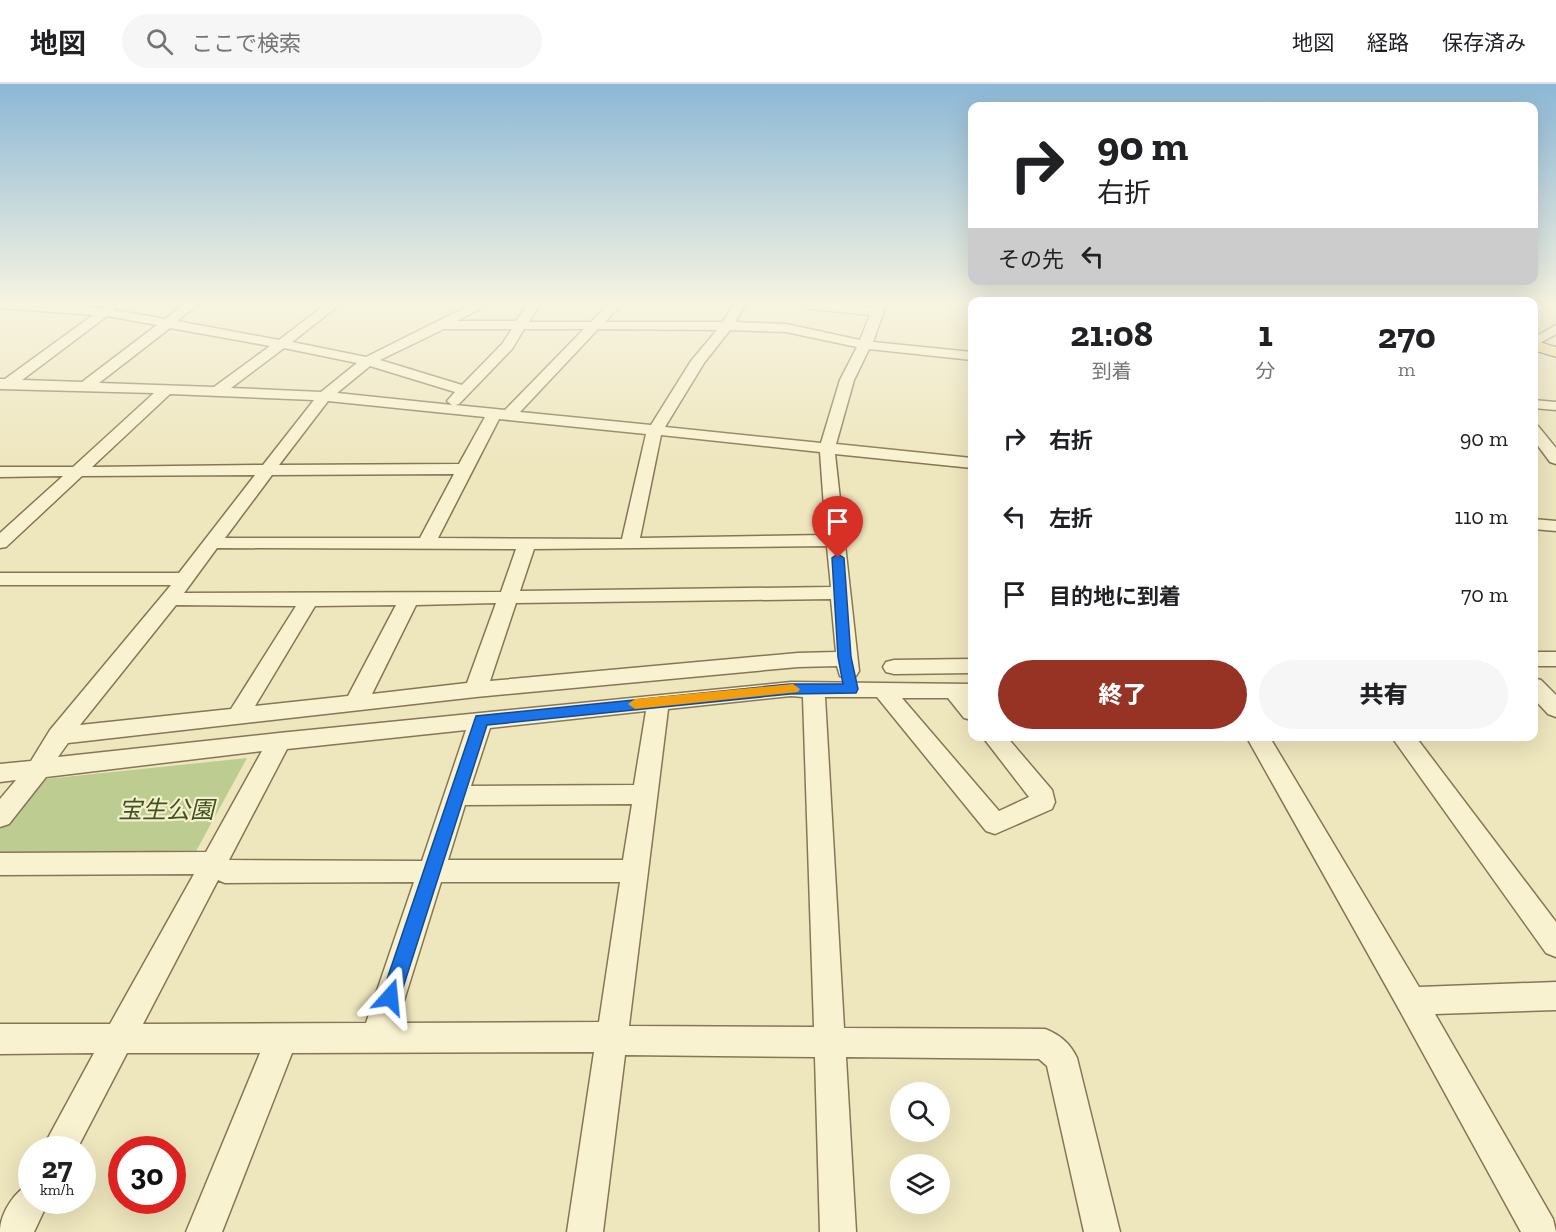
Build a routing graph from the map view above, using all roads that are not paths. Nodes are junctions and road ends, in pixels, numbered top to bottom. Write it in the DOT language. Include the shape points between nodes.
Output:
graph roads {
  1 [pos="44,356"];
  2 [pos="125,356"];
  3 [pos="266,356"];
  4 [pos="341,356"];
  5 [pos="379,356"];
  6 [pos="498,356"];
  7 [pos="563,356"];
  8 [pos="702,356"];
  9 [pos="860,356"];
  10 [pos="368,361"];
  11 [pos="3,385"];
  12 [pos="86,386"];
  13 [pos="166,390"];
  14 [pos="464,390"];
  15 [pos="217,392"];
  16 [pos="324,396"];
  17 [pos="1538,404"];
  18 [pos="1556,406"];
  19 [pos="447,407"];
  20 [pos="501,414"];
  21 [pos="654,432"];
  22 [pos="1538,436"];
  23 [pos="827,448"];
  24 [pos="1556,459"];
  25 [pos="968,463"];
  26 [pos="269,469"];
  27 [pos="465,469"];
  28 [pos="0,472"];
  29 [pos="77,472"];
  30 [pos="1538,524"];
  31 [pos="1556,526"];
  32 [pos="837,540"];
  33 [pos="0,543"];
  34 [pos="213,543"];
  35 [pos="426,543"];
  36 [pos="527,543"];
  37 [pos="630,544"];
  38 [pos="0,579"];
  39 [pos="184,579"];
  40 [pos="839,593"];
  41 [pos="510,596"];
  42 [pos="409,598"];
  43 [pos="171,599"];
  44 [pos="309,600"];
  45 [pos="845,660"];
  46 [pos="968,666"];
  47 [pos="894,667"];
  48 [pos="1556,682"];
  49 [pos="1538,683"];
  50 [pos="814,689"];
  51 [pos="851,689"];
  52 [pos="1538,689"];
  53 [pos="476,690"];
  54 [pos="884,691"];
  55 [pos="963,691"];
  56 [pos="658,702"];
  57 [pos="356,703"];
  58 [pos="1556,709"];
  59 [pos="239,715"];
  60 [pos="481,720"];
  61 [pos="58,736"];
  62 [pos="279,741"];
  63 [pos="997,741"];
  64 [pos="1260,741"];
  65 [pos="1406,741"];
  66 [pos="39,768"];
  67 [pos="0,773"];
  68 [pos="645,794"];
  69 [pos="456,796"];
  70 [pos="0,817"];
  71 [pos="214,863"];
  72 [pos="0,864"];
  73 [pos="634,871"];
  74 [pos="432,872"];
  75 [pos="1556,944"];
  76 [pos="1556,996"];
  77 [pos="1411,1001"];
  78 [pos="612,1036"];
  79 [pos="377,1037"];
  80 [pos="119,1038"];
  81 [pos="282,1038"];
  82 [pos="0,1039"];
  83 [pos="830,1042"];
  84 [pos="66,1136"];
  85 [pos="24,1214"];
  86 [pos="14,1232"];
  87 [pos="204,1232"];
  88 [pos="585,1232"];
  89 [pos="838,1232"];
  90 [pos="1102,1232"];
  91 [pos="1540,1232"];
  1 -- 11 [label="street"];
  2 -- 12 [label="street"];
  3 -- 15 [label="street"];
  4 -- 10 [label="street"];
  5 -- 10 [label="street"];
  6 -- 14 [label="street"];
  7 -- 20 [label="street"];
  8 -- 21 [label="street"];
  9 -- 23 [label="street" via="847,380"];
  10 -- 14 [label="street"];
  10 -- 16 [label="street"];
  11 -- 12 [label="street"];
  12 -- 13 [label="street"];
  13 -- 15 [label="street"];
  13 -- 29 [label="street"];
  14 -- 19 [label="street"];
  15 -- 16 [label="street"];
  16 -- 19 [label="street"];
  16 -- 26 [label="street"];
  17 -- 18 [label="street"];
  19 -- 20 [label="street"];
  20 -- 21 [label="street"];
  20 -- 27 [label="street"];
  21 -- 23 [label="street"];
  21 -- 37 [label="street"];
  22 -- 24 [label="street"];
  23 -- 25 [label="street"];
  23 -- 32 [label="street"];
  26 -- 27 [label="street"];
  26 -- 29 [label="street"];
  26 -- 34 [label="street"];
  27 -- 35 [label="street"];
  28 -- 29 [label="street"];
  29 -- 33 [label="street"];
  30 -- 31 [label="street"];
  32 -- 37 [label="street"];
  32 -- 40 [label="street"];
  34 -- 35 [label="street"];
  34 -- 39 [label="street"];
  35 -- 36 [label="street"];
  36 -- 37 [label="street"];
  36 -- 41 [label="street"];
  38 -- 39 [label="street"];
  39 -- 43 [label="street"];
  40 -- 41 [label="street"];
  40 -- 45 [label="street"];
  41 -- 42 [label="street"];
  41 -- 53 [label="street"];
  42 -- 44 [label="street"];
  42 -- 57 [label="street"];
  43 -- 44 [label="street"];
  43 -- 61 [label="street"];
  44 -- 59 [label="street"];
  45 -- 51 [label="street"];
  45 -- 53 [label="street" via="798,660"];
  46 -- 47 [label="street"];
  48 -- 49 [label="street"];
  50 -- 51 [label="street"];
  50 -- 56 [label="street"];
  50 -- 83 [label="street"];
  51 -- 54 [label="street"];
  52 -- 58 [label="street"];
  53 -- 57 [label="street"];
  54 -- 55 [label="street"];
  54 -- 63 [label="street" via="995,824 1043,802 1043,797"];
  56 -- 60 [label="street"];
  56 -- 68 [label="street"];
  57 -- 59 [label="street"];
  59 -- 61 [label="street"];
  60 -- 62 [label="street"];
  60 -- 69 [label="street"];
  61 -- 66 [label="street"];
  62 -- 66 [label="street"];
  62 -- 71 [label="street"];
  64 -- 77 [label="street"];
  65 -- 75 [label="street"];
  66 -- 67 [label="street"];
  66 -- 70 [label="street"];
  68 -- 69 [label="street"];
  68 -- 73 [label="street"];
  69 -- 74 [label="street"];
  71 -- 72 [label="street"];
  71 -- 74 [label="street" via="225,872"];
  71 -- 80 [label="street"];
  73 -- 74 [label="street"];
  73 -- 78 [label="street"];
  74 -- 79 [label="street"];
  76 -- 77 [label="street"];
  77 -- 91 [label="street"];
  78 -- 79 [label="street"];
  78 -- 83 [label="street" via="630,1041"];
  78 -- 88 [label="street"];
  79 -- 81 [label="street"];
  80 -- 81 [label="street"];
  80 -- 82 [label="street"];
  80 -- 84 [label="street"];
  81 -- 87 [label="street"];
  83 -- 89 [label="street"];
  83 -- 90 [label="street" via="1045,1044 1061,1058"];
  85 -- 86 [label="street"];
}
